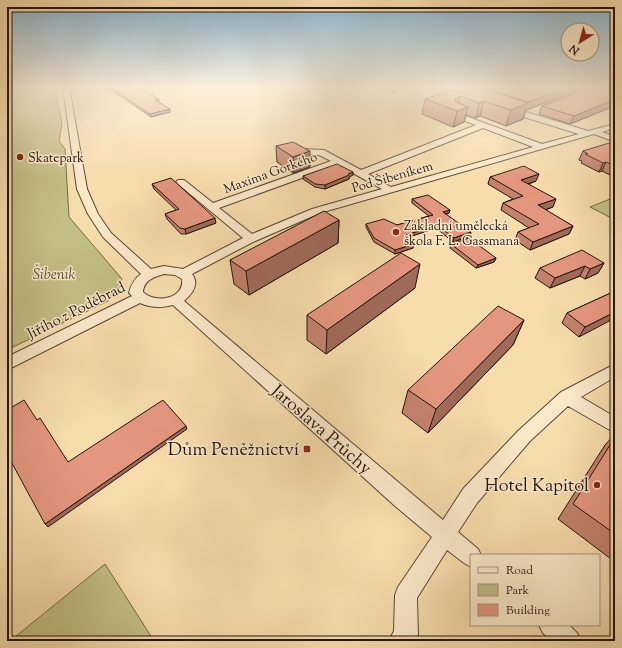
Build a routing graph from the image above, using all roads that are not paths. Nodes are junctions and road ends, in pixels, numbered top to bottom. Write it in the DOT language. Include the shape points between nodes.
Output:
graph roads {
  1 [pos="71,117"];
  2 [pos="463,117"];
  3 [pos="533,117"];
  4 [pos="483,125"];
  5 [pos="615,126"];
  6 [pos="592,133"];
  7 [pos="615,140"];
  8 [pos="542,147"];
  9 [pos="302,152"];
  10 [pos="338,162"];
  11 [pos="359,174"];
  12 [pos="181,182"];
  13 [pos="390,190"];
  14 [pos="212,207"];
  15 [pos="250,238"];
  16 [pos="184,273"];
  17 [pos="149,274"];
  18 [pos="139,298"];
  19 [pos="175,300"];
  20 [pos="7,364"];
  21 [pos="615,370"];
  22 [pos="567,397"];
  23 [pos="615,426"];
  24 [pos="444,535"];
  25 [pos="470,555"];
  26 [pos="552,626"];
  27 [pos="401,641"];
  28 [pos="569,641"];
  1 -- 17 [label="street" via="82,189 93,214 108,235"];
  2 -- 4 [label="street"];
  3 -- 6 [label="street"];
  4 -- 8 [label="street"];
  4 -- 11 [label="street"];
  5 -- 6 [label="street, Pod Šibeníkem"];
  6 -- 7 [label="street"];
  6 -- 8 [label="street, Pod Šibeníkem"];
  8 -- 13 [label="street, Pod Šibeníkem"];
  9 -- 10 [label="street, Maxima Gorkého" via="322,152"];
  10 -- 11 [label="street, Maxima Gorkého"];
  10 -- 14 [label="street, Maxima Gorkého"];
  11 -- 13 [label="street, Maxima Gorkého"];
  12 -- 14 [label="street, Maxima Gorkého"];
  13 -- 15 [label="street, Pod Šibeníkem" via="316,212"];
  14 -- 15 [label="street, Maxima Gorkého"];
  15 -- 16 [label="street, Pod Šibeníkem"];
  16 -- 17 [label="street" via="164,270"];
  16 -- 19 [label="street" via="190,281 189,286 182,296"];
  17 -- 18 [label="street" via="138,283 136,293"];
  18 -- 19 [label="street" via="158,304"];
  18 -- 20 [label="street, Jiřího z Poděbrad"];
  19 -- 24 [label="street, Jaroslava Průchy"];
  21 -- 22 [label="street"];
  22 -- 23 [label="street"];
  22 -- 24 [label="street" via="524,436 470,496"];
  24 -- 25 [label="street, Jaroslava Průchy"];
  24 -- 27 [label="street" via="406,595 406,635"];
  26 -- 28 [label="street"];
}
